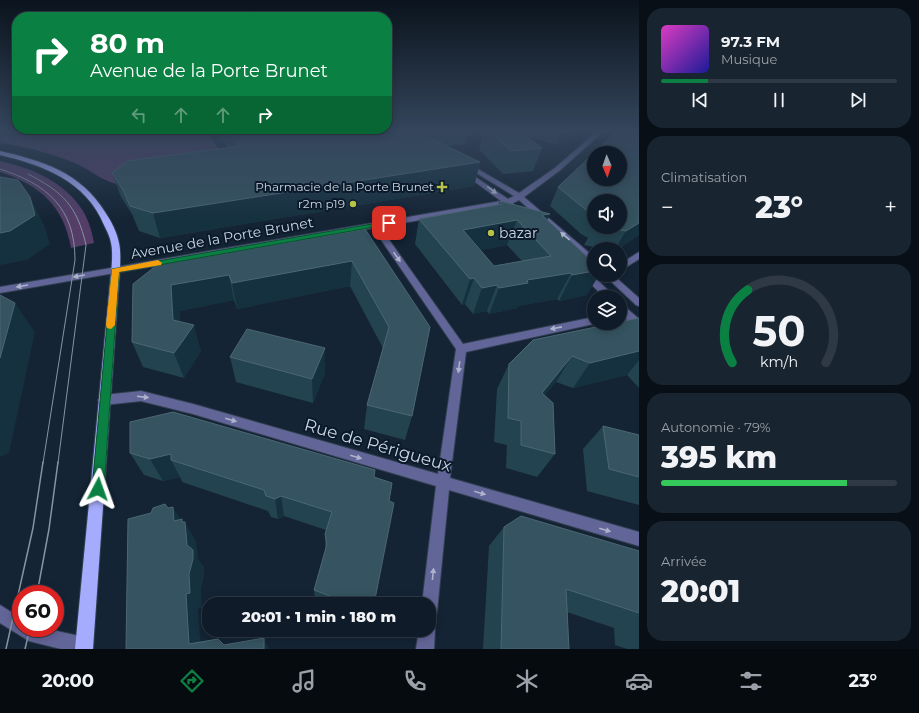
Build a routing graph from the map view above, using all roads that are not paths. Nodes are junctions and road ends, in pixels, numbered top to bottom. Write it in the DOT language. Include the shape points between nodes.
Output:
graph roads {
  1 [pos="27,160"];
  2 [pos="568,160"];
  3 [pos="520,197"];
  4 [pos="508,202"];
  5 [pos="518,211"];
  6 [pos="375,225"];
  7 [pos="639,255"];
  8 [pos="587,256"];
  9 [pos="627,263"];
  10 [pos="578,266"];
  11 [pos="115,270"];
  12 [pos="587,275"];
  13 [pos="594,282"];
  14 [pos="617,282"];
  15 [pos="0,290"];
  16 [pos="603,290"];
  17 [pos="639,303"];
  18 [pos="627,316"];
  19 [pos="587,322"];
  20 [pos="639,325"];
  21 [pos="461,349"];
  22 [pos="104,400"];
  23 [pos="444,483"];
  24 [pos="639,539"];
  25 [pos="431,597"];
  26 [pos="0,613"];
  27 [pos="12,622"];
  28 [pos="46,637"];
  29 [pos="426,637"];
  30 [pos="84,648"];
  31 [pos="425,649"];
  1 -- 11 [label="main road" via="45,165 85,189 100,209 114,239"];
  2 -- 3 [label="street, Avenue de la Porte Brunet"];
  3 -- 4 [label="street, Avenue de la Porte Brunet"];
  3 -- 4 [label="street, one-way" via="495,181 458,165"];
  8 -- 3 [label="street, one-way"];
  4 -- 5 [label="street"];
  4 -- 6 [label="street, Avenue de la Porte Brunet"];
  6 -- 11 [label="street, Avenue de la Porte Brunet"];
  6 -- 21 [label="street, one-way"];
  7 -- 9 [label="street"];
  10 -- 12 [label="street"];
  11 -- 15 [label="street, Avenue de la Porte Brunet, one-way"];
  11 -- 22 [label="main road"];
  13 -- 16 [label="street"];
  14 -- 17 [label="street"];
  18 -- 20 [label="street"];
  19 -- 21 [label="street, one-way"];
  21 -- 23 [label="street, one-way"];
  22 -- 23 [label="street, Rue de Périgueux, one-way" via="141,396"];
  22 -- 30 [label="main road" via="94,555"];
  23 -- 24 [label="street, Rue de Périgueux, one-way"];
  25 -- 23 [label="street, one-way"];
  26 -- 27 [label="street"];
  28 -- 30 [label="street"];
  29 -- 31 [label="street"];
}
